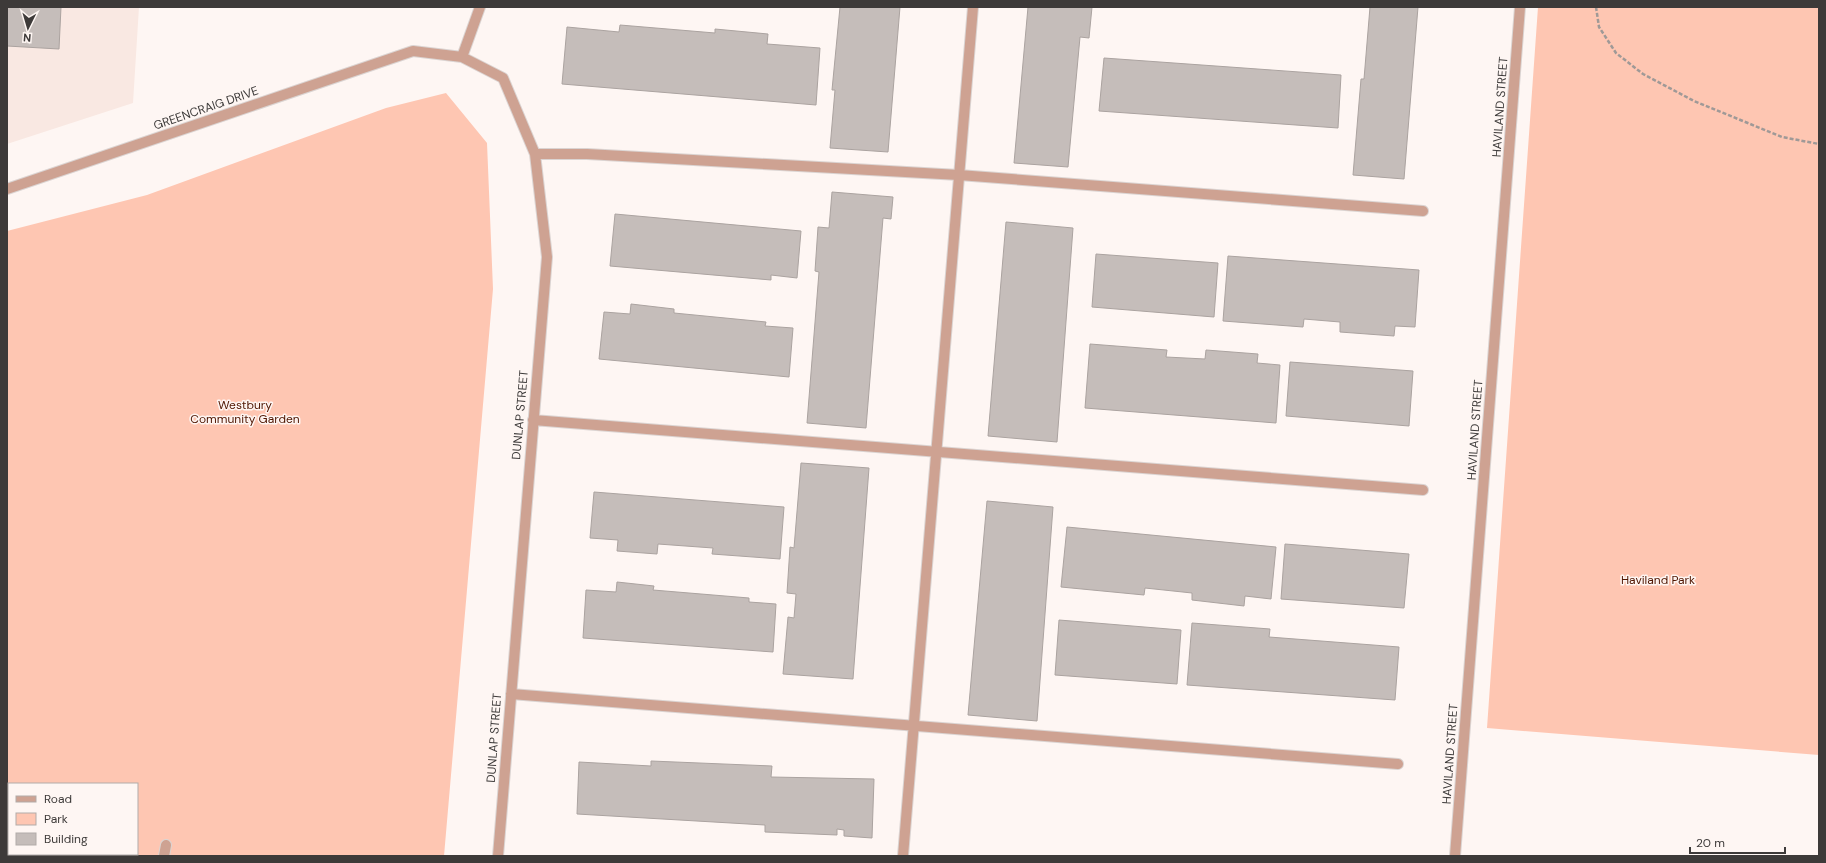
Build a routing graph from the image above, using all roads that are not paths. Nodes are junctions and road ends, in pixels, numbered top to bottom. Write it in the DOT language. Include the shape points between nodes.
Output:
graph roads {
  1 [pos="480,7"];
  2 [pos="973,7"];
  3 [pos="1520,7"];
  4 [pos="413,51"];
  5 [pos="462,57"];
  6 [pos="535,154"];
  7 [pos="959,175"];
  8 [pos="7,189"];
  9 [pos="1423,211"];
  10 [pos="533,420"];
  11 [pos="936,452"];
  12 [pos="1423,490"];
  13 [pos="511,694"];
  14 [pos="914,726"];
  15 [pos="1398,764"];
  16 [pos="166,845"];
  17 [pos="164,856"];
  18 [pos="498,856"];
  19 [pos="903,856"];
  20 [pos="1455,856"];
  1 -- 5 [label="street"];
  2 -- 7 [label="street"];
  3 -- 20 [label="street, HAVILAND STREET"];
  4 -- 5 [label="street, DUNLAP STREET"];
  4 -- 8 [label="street, GREENCRAIG DRIVE"];
  5 -- 6 [label="street, DUNLAP STREET" via="503,78"];
  6 -- 7 [label="street" via="587,154"];
  6 -- 10 [label="street, DUNLAP STREET" via="547,257"];
  7 -- 9 [label="street"];
  7 -- 11 [label="street"];
  10 -- 11 [label="street"];
  10 -- 13 [label="street, DUNLAP STREET"];
  11 -- 12 [label="street"];
  11 -- 14 [label="street"];
  13 -- 14 [label="street"];
  13 -- 18 [label="street, DUNLAP STREET"];
  14 -- 15 [label="street"];
  14 -- 19 [label="street"];
  16 -- 17 [label="street"];
}
